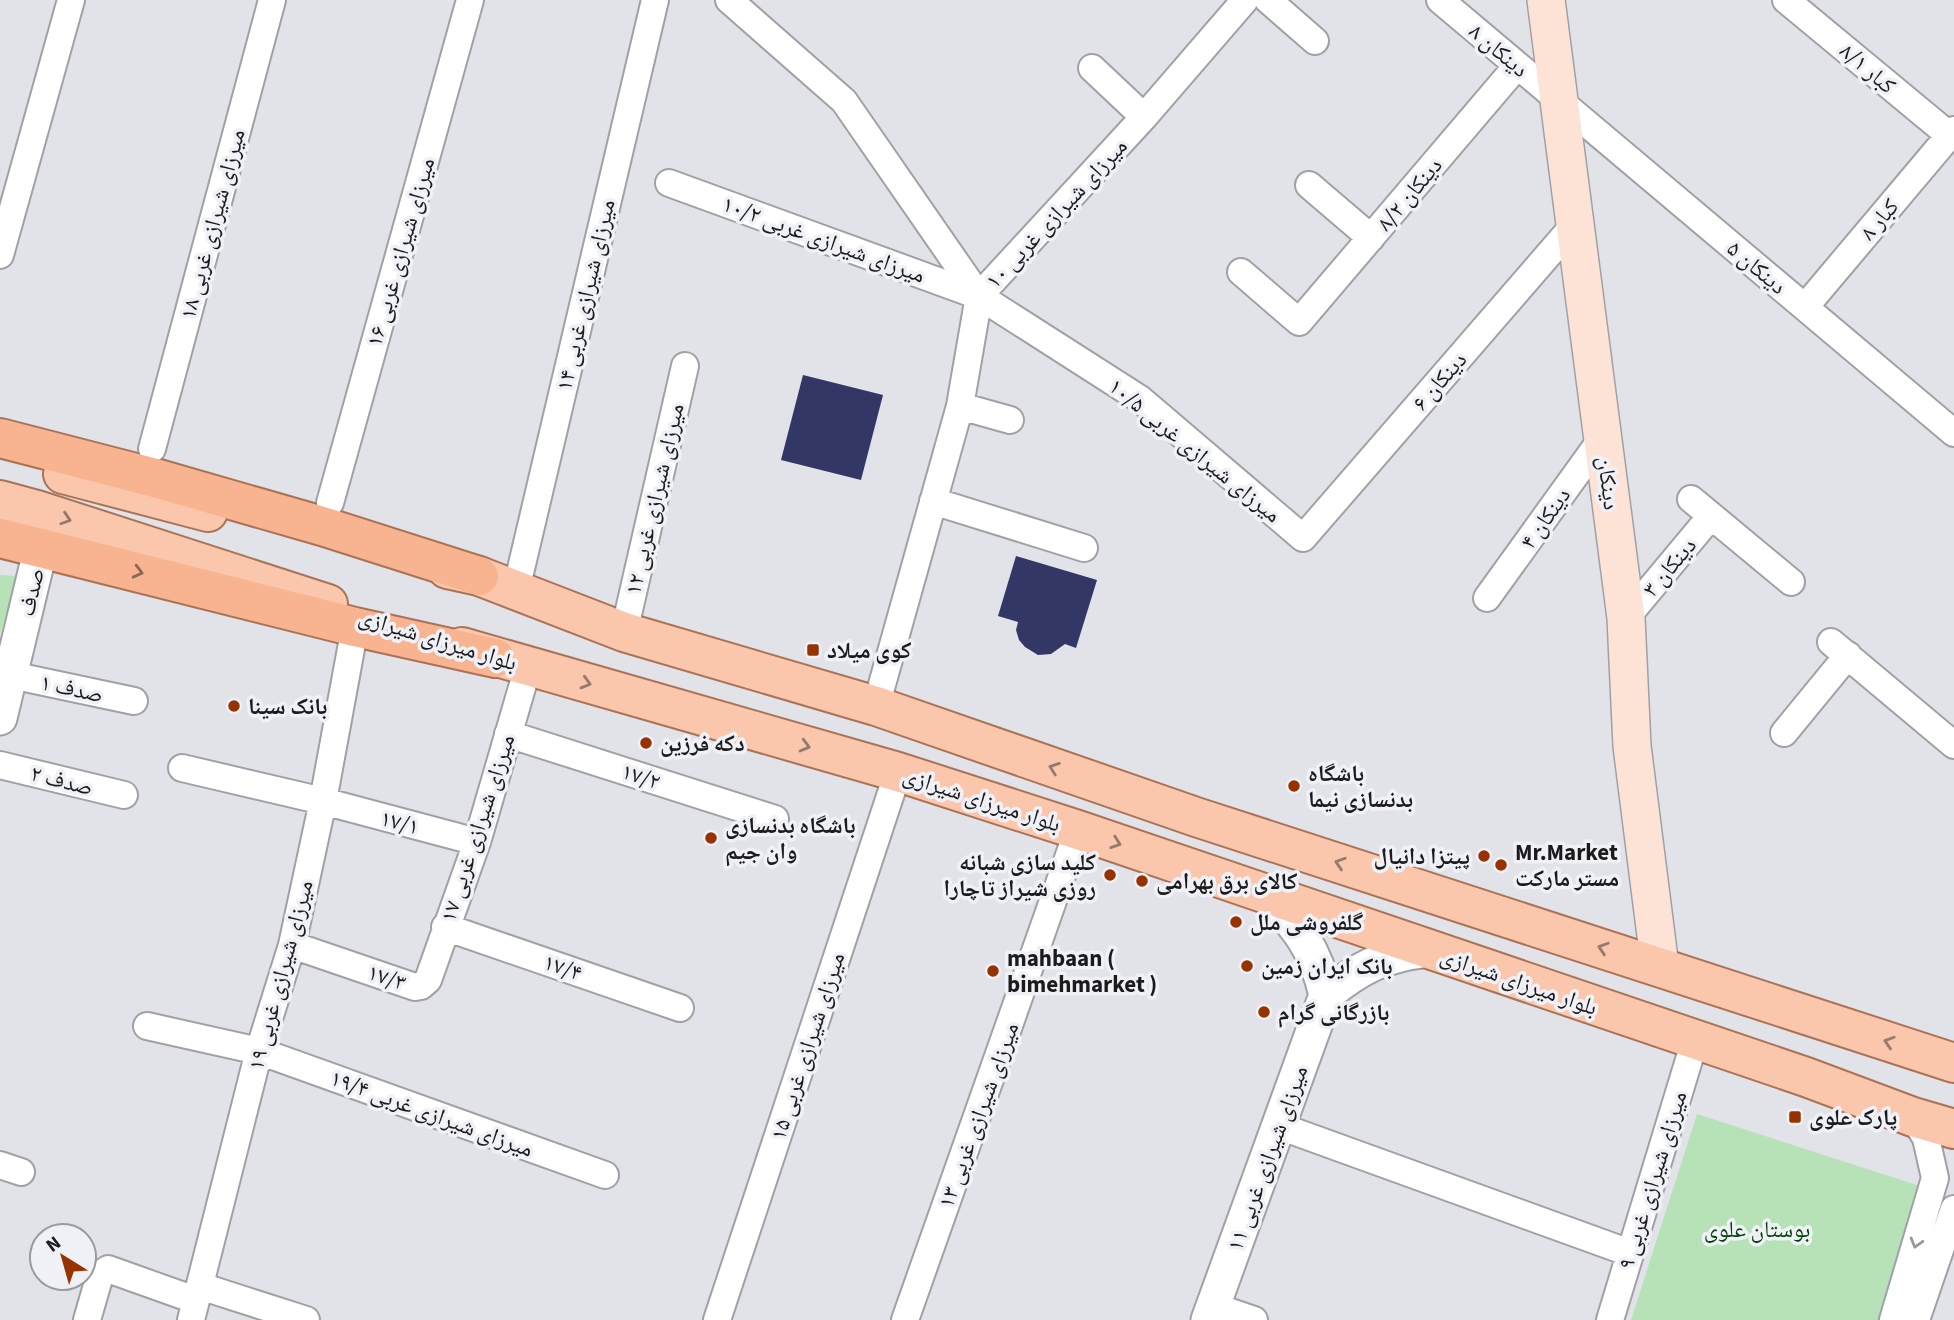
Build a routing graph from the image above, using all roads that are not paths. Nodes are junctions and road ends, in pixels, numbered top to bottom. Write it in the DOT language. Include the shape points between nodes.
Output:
graph roads {
  1 [pos="71,0"];
  2 [pos="272,0"];
  3 [pos="470,0"];
  4 [pos="655,0"];
  5 [pos="729,0"];
  6 [pos="1245,0"];
  7 [pos="1268,0"];
  8 [pos="1440,0"];
  9 [pos="1546,0"];
  10 [pos="1786,0"];
  11 [pos="1315,41"];
  12 [pos="1517,66"];
  13 [pos="1091,68"];
  14 [pos="1559,100"];
  15 [pos="1144,117"];
  16 [pos="1952,133"];
  17 [pos="668,183"];
  18 [pos="1309,185"];
  19 [pos="1575,224"];
  20 [pos="1371,238"];
  21 [pos="0,255"];
  22 [pos="1241,272"];
  23 [pos="979,296"];
  24 [pos="1805,307"];
  25 [pos="685,366"];
  26 [pos="960,406"];
  27 [pos="1010,420"];
  28 [pos="1954,433"];
  29 [pos="1602,437"];
  30 [pos="0,438"];
  31 [pos="152,449"];
  32 [pos="0,457"];
  33 [pos="0,500"];
  34 [pos="933,501"];
  35 [pos="330,503"];
  36 [pos="2,538"];
  37 [pos="1303,538"];
  38 [pos="41,547"];
  39 [pos="1084,548"];
  40 [pos="479,576"];
  41 [pos="1791,582"];
  42 [pos="516,590"];
  43 [pos="1488,598"];
  44 [pos="1626,618"];
  45 [pos="355,627"];
  46 [pos="624,632"];
  47 [pos="511,662"];
  48 [pos="11,676"];
  49 [pos="134,701"];
  50 [pos="876,706"];
  51 [pos="0,718"];
  52 [pos="1784,733"];
  53 [pos="508,734"];
  54 [pos="1954,745"];
  55 [pos="0,765"];
  56 [pos="182,768"];
  57 [pos="898,772"];
  58 [pos="124,795"];
  59 [pos="323,801"];
  60 [pos="775,819"];
  61 [pos="1078,830"];
  62 [pos="477,842"];
  63 [pos="1267,895"];
  64 [pos="445,927"];
  65 [pos="292,945"];
  66 [pos="1428,950"];
  67 [pos="1660,967"];
  68 [pos="421,986"];
  69 [pos="1326,995"];
  70 [pos="680,1008"];
  71 [pos="147,1026"];
  72 [pos="1695,1040"];
  73 [pos="259,1051"];
  74 [pos="1954,1063"];
  75 [pos="1913,1117"];
  76 [pos="1279,1126"];
  77 [pos="1954,1129"];
  78 [pos="605,1175"];
  79 [pos="1954,1209"];
  80 [pos="1630,1253"];
  81 [pos="196,1302"];
  82 [pos="1211,1313"];
  83 [pos="87,1320"];
  84 [pos="306,1320"];
  85 [pos="717,1320"];
  86 [pos="905,1320"];
  87 [pos="1254,1320"];
  88 [pos="1610,1320"];
  89 [pos="1893,1320"];
  90 [pos="1916,1320"];
  1 -- 21 [label="street"];
  2 -- 31 [label="street, ۱۸ میرزای شیرازی غربی"];
  3 -- 35 [label="street, ۱۶ میرزای شیرازی غربی"];
  4 -- 42 [label="street, ۱۴ میرزای شیرازی غربی"];
  5 -- 23 [label="street" via="844,101"];
  6 -- 15 [label="street, ۱۰ میرزای شیرازی غربی"];
  7 -- 11 [label="street"];
  8 -- 12 [label="street, ۸ دینکان"];
  9 -- 14 [label="main road, دینکان"];
  10 -- 16 [label="street, ۸/۱ کبار"];
  12 -- 14 [label="street, ۸ دینکان"];
  12 -- 20 [label="street, دینکان ۸/۲"];
  13 -- 15 [label="street"];
  14 -- 19 [label="main road, دینکان"];
  14 -- 24 [label="street, ۵ دینکان"];
  15 -- 23 [label="street, ۱۰ میرزای شیرازی غربی"];
  16 -- 24 [label="street, ۸ کبار"];
  17 -- 23 [label="street, ۱۰/۲ میرزای شیرازی غربی"];
  18 -- 20 [label="street"];
  19 -- 29 [label="main road, دینکان"];
  19 -- 37 [label="street, دینکان ۶"];
  20 -- 22 [label="street, دینکان ۸/۲" via="1300,321"];
  23 -- 26 [label="street, ۱۰ میرزای شیرازی غربی"];
  23 -- 37 [label="street, ۱۰/۵ میرزای شیرازی غربی" via="1140,399"];
  24 -- 28 [label="street, ۵ دینکان"];
  25 -- 46 [label="street, ۱۲ میرزای شیرازی غربی"];
  26 -- 27 [label="street"];
  26 -- 34 [label="street, ۱۰ میرزای شیرازی غربی"];
  29 -- 43 [label="street, دینکان ۴"];
  29 -- 44 [label="main road, دینکان"];
  30 -- 40 [label="highway" via="310,522"];
  32 -- 40 [label="main road" via="326,546"];
  33 -- 47 [label="main road, بلوار میرزای شیرازی, one-way"];
  34 -- 39 [label="street"];
  34 -- 50 [label="street, ۱۰ میرزای شیرازی غربی"];
  36 -- 38 [label="highway"];
  38 -- 45 [label="highway, one-way"];
  38 -- 48 [label="street, صدف"];
  40 -- 42 [label="main road"];
  41 -- 44 [label="street, ۳ دینکان" via="1701,508"];
  42 -- 46 [label="main road"];
  44 -- 67 [label="main road, دینکان" via="1632,746"];
  45 -- 47 [label="highway"];
  45 -- 59 [label="street, ۱۹ میرزای شیرازی غربی"];
  46 -- 50 [label="main road"];
  47 -- 53 [label="street, ۱۷ میرزای شیرازی غربی"];
  47 -- 57 [label="main road, بلوار میرزای شیرازی, one-way"];
  48 -- 49 [label="street, ۱ صدف"];
  48 -- 51 [label="street, صدف"];
  67 -- 50 [label="main road, one-way" via="1196,817"];
  52 -- 54 [label="street" via="1840,649"];
  53 -- 60 [label="street, ۱۷/۲"];
  53 -- 62 [label="street, ۱۷ میرزای شیرازی غربی"];
  55 -- 58 [label="street, ۲ صدف"];
  56 -- 59 [label="street, ۱۷/۱"];
  57 -- 61 [label="main road, بلوار میرزای شیرازی"];
  57 -- 85 [label="street, ۱۵ میرزای شیرازی غربی"];
  59 -- 62 [label="street, ۱۷/۱"];
  59 -- 65 [label="street, ۱۹ میرزای شیرازی غربی"];
  61 -- 63 [label="main road, بلوار میرزای شیرازی, one-way"];
  61 -- 86 [label="street, ۱۳ میرزای شیرازی غربی"];
  62 -- 64 [label="street, ۱۷ میرزای شیرازی غربی"];
  63 -- 66 [label="main road, بلوار میرزای شیرازی"];
  63 -- 69 [label="street" via="1309,947"];
  64 -- 68 [label="street, ۱۷ میرزای شیرازی غربی" via="428,980"];
  64 -- 70 [label="street, ۱۷/۴"];
  65 -- 68 [label="street, ۱۷/۳"];
  65 -- 73 [label="street, ۱۹ میرزای شیرازی غربی"];
  66 -- 69 [label="street" via="1367,965"];
  66 -- 72 [label="main road, بلوار میرزای شیرازی"];
  74 -- 67 [label="main road, one-way"];
  69 -- 76 [label="street, میرزای شیرازی غربی ۱۱"];
  71 -- 73 [label="street, ۱۹/۴ میرزای شیرازی غربی"];
  72 -- 75 [label="main road, بلوار میرزای شیرازی"];
  72 -- 80 [label="street, میرزای شیرازی غربی ۹"];
  73 -- 78 [label="street, ۱۹/۴ میرزای شیرازی غربی"];
  73 -- 81 [label="street, ۱۹ میرزای شیرازی غربی"];
  75 -- 77 [label="main road, بلوار میرزای شیرازی"];
  75 -- 89 [label="street, one-way" via="1926,1138 1935,1178"];
  76 -- 80 [label="street"];
  76 -- 82 [label="street, میرزای شیرازی غربی ۱۱"];
  79 -- 90 [label="street"];
  80 -- 88 [label="street, میرزای شیرازی غربی ۹"];
  81 -- 83 [label="street" via="108,1269 100,1275"];
  81 -- 84 [label="street"];
  82 -- 87 [label="street"];
}
